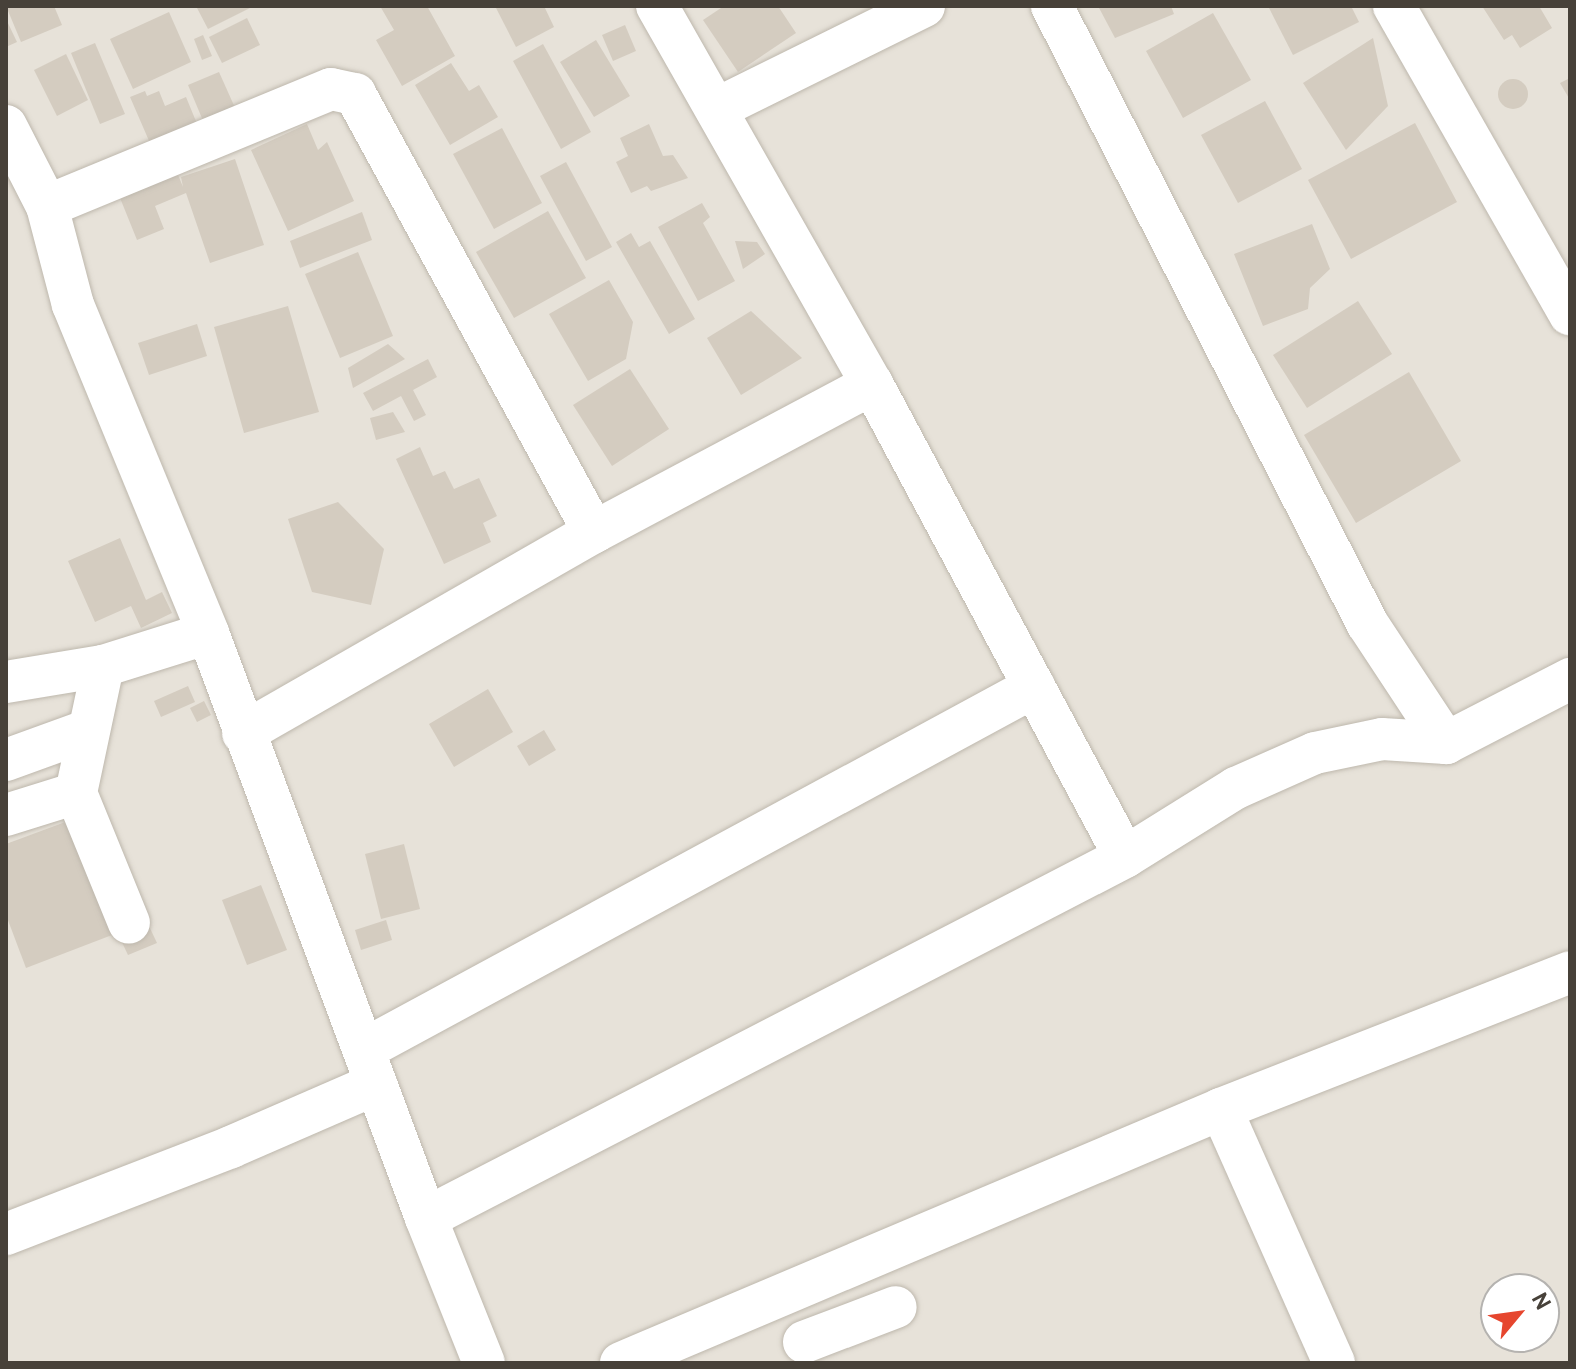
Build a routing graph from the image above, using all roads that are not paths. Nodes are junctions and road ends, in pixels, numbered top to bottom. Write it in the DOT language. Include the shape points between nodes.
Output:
graph roads {
  1 [pos="657,6"];
  2 [pos="924,6"];
  3 [pos="1052,6"];
  4 [pos="1394,6"];
  5 [pos="716,109"];
  6 [pos="6,126"];
  7 [pos="47,206"];
  8 [pos="1570,314"];
  9 [pos="872,384"];
  10 [pos="594,532"];
  11 [pos="208,633"];
  12 [pos="103,666"];
  13 [pos="1570,679"];
  14 [pos="6,682"];
  15 [pos="1034,687"];
  16 [pos="89,730"];
  17 [pos="243,733"];
  18 [pos="1446,743"];
  19 [pos="6,760"];
  20 [pos="76,793"];
  21 [pos="6,815"];
  22 [pos="1125,857"];
  23 [pos="129,923"];
  24 [pos="1570,972"];
  25 [pos="371,1066"];
  26 [pos="1221,1109"];
  27 [pos="426,1218"];
  28 [pos="6,1234"];
  29 [pos="783,1294"];
  30 [pos="896,1307"];
  31 [pos="809,1353"];
  32 [pos="636,1360"];
  33 [pos="484,1363"];
  34 [pos="1334,1363"];
  1 -- 5 [label="street"];
  2 -- 5 [label="street"];
  3 -- 18 [label="street" via="1367,623"];
  4 -- 8 [label="street"];
  5 -- 9 [label="street"];
  6 -- 7 [label="street"];
  7 -- 10 [label="street" via="331,89 355,94"];
  7 -- 11 [label="street" via="73,305"];
  9 -- 10 [label="street"];
  9 -- 15 [label="street"];
  10 -- 17 [label="street"];
  11 -- 12 [label="street"];
  11 -- 17 [label="street"];
  12 -- 14 [label="street"];
  12 -- 16 [label="street"];
  13 -- 18 [label="street"];
  15 -- 22 [label="street"];
  15 -- 25 [label="street"];
  16 -- 19 [label="street"];
  16 -- 20 [label="street"];
  17 -- 25 [label="street"];
  18 -- 22 [label="street" via="1382,739 1315,753 1236,788"];
  20 -- 21 [label="street"];
  20 -- 23 [label="street"];
  22 -- 27 [label="street"];
  24 -- 26 [label="street"];
  25 -- 27 [label="street"];
  25 -- 28 [label="street" via="231,1147"];
  26 -- 29 [label="street"];
  26 -- 34 [label="street"];
  27 -- 33 [label="street"];
  29 -- 31 [label="street"];
  29 -- 32 [label="street"];
  30 -- 31 [label="street"];
}
